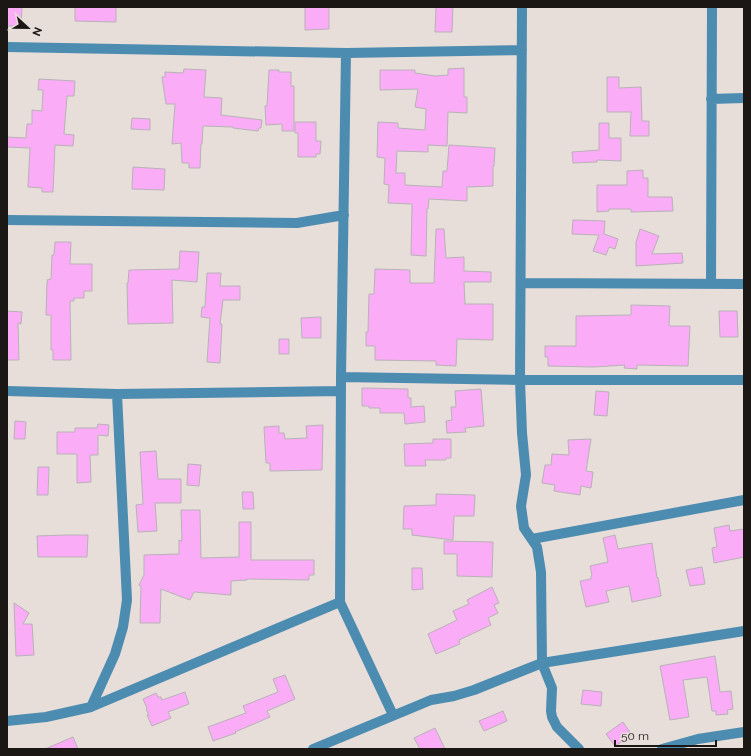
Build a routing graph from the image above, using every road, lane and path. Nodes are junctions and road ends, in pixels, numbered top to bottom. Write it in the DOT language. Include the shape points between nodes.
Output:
graph roads {
  1 [pos="522,7"];
  2 [pos="712,7"];
  3 [pos="7,47"];
  4 [pos="522,50"];
  5 [pos="346,53"];
  6 [pos="744,98"];
  7 [pos="712,99"];
  8 [pos="344,215"];
  9 [pos="7,220"];
  10 [pos="521,283"];
  11 [pos="711,284"];
  12 [pos="744,284"];
  13 [pos="341,377"];
  14 [pos="520,380"];
  15 [pos="744,380"];
  16 [pos="341,391"];
  17 [pos="7,392"];
  18 [pos="117,394"];
  19 [pos="744,500"];
  20 [pos="532,539"];
  21 [pos="340,602"];
  22 [pos="744,631"];
  23 [pos="542,663"];
  24 [pos="91,706"];
  25 [pos="393,715"];
  26 [pos="7,721"];
  27 [pos="744,732"];
  28 [pos="313,749"];
  29 [pos="579,749"];
  30 [pos="662,749"];
  1 -- 4 [label="street"];
  2 -- 7 [label="street"];
  3 -- 5 [label="street"];
  4 -- 5 [label="street"];
  4 -- 10 [label="street"];
  5 -- 8 [label="street"];
  6 -- 7 [label="street"];
  7 -- 11 [label="street"];
  8 -- 9 [label="street" via="298,222"];
  8 -- 13 [label="street"];
  10 -- 11 [label="street"];
  10 -- 14 [label="street"];
  11 -- 12 [label="street"];
  13 -- 14 [label="street"];
  13 -- 16 [label="street"];
  14 -- 15 [label="street"];
  14 -- 20 [label="street" via="526,475 521,506 524,528"];
  16 -- 18 [label="street"];
  16 -- 21 [label="street"];
  17 -- 18 [label="street"];
  18 -- 24 [label="street" via="127,600 115,654"];
  19 -- 20 [label="street"];
  20 -- 23 [label="street" via="538,547 541,572"];
  21 -- 24 [label="street"];
  21 -- 25 [label="street"];
  22 -- 23 [label="street"];
  23 -- 25 [label="street" via="474,690 431,700"];
  23 -- 29 [label="street" via="552,688 552,717"];
  24 -- 26 [label="street" via="46,717"];
  25 -- 28 [label="street"];
  27 -- 30 [label="street" via="698,739"];
}
